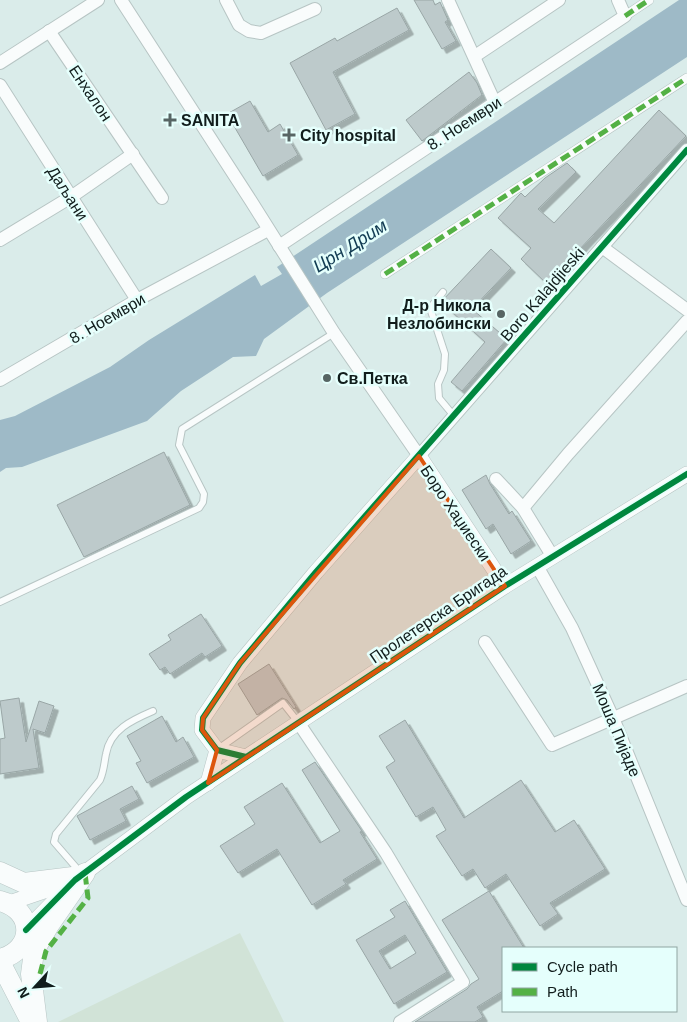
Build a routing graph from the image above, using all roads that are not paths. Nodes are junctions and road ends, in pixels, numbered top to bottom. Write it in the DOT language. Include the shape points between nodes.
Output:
graph roads {
  1 [pos="98,0"];
  2 [pos="121,0"];
  3 [pos="226,0"];
  4 [pos="448,0"];
  5 [pos="559,0"];
  6 [pos="618,0"];
  7 [pos="649,0"];
  8 [pos="314,9"];
  9 [pos="625,16"];
  10 [pos="48,32"];
  11 [pos="475,56"];
  12 [pos="0,63"];
  13 [pos="687,78"];
  14 [pos="0,85"];
  15 [pos="495,103"];
  16 [pos="687,150"];
  17 [pos="133,154"];
  18 [pos="71,197"];
  19 [pos="162,198"];
  20 [pos="268,230"];
  21 [pos="0,240"];
  22 [pos="280,246"];
  23 [pos="602,247"];
  24 [pos="385,274"];
  25 [pos="443,292"];
  26 [pos="137,300"];
  27 [pos="687,310"];
  28 [pos="687,320"];
  29 [pos="334,333"];
  30 [pos="0,380"];
  31 [pos="454,416"];
  32 [pos="419,456"];
  33 [pos="687,474"];
  34 [pos="496,479"];
  35 [pos="523,508"];
  36 [pos="553,557"];
  37 [pos="538,566"];
  38 [pos="505,586"];
  39 [pos="0,602"];
  40 [pos="485,642"];
  41 [pos="687,686"];
  42 [pos="152,711"];
  43 [pos="613,718"];
  44 [pos="298,722"];
  45 [pos="217,750"];
  46 [pos="246,757"];
  47 [pos="208,783"];
  48 [pos="0,872"];
  49 [pos="81,876"];
  50 [pos="687,900"];
  51 [pos="4,902"];
  52 [pos="26,930"];
  53 [pos="18,950"];
  54 [pos="0,960"];
  55 [pos="0,991"];
  56 [pos="23,1022"];
  57 [pos="31,1022"];
  58 [pos="37,1022"];
  59 [pos="400,1022"];
  1 -- 10 [label="street"];
  2 -- 20 [label="street, Боро Хаџиески"];
  3 -- 8 [label="street" via="239,25 261,33"];
  4 -- 11 [label="street"];
  5 -- 11 [label="street"];
  6 -- 9 [label="street"];
  7 -- 9 [label="street, 8. Ноември"];
  9 -- 15 [label="street, 8. Ноември"];
  10 -- 12 [label="street"];
  10 -- 17 [label="street, Енхалон"];
  11 -- 15 [label="street"];
  13 -- 24 [label="street"];
  14 -- 18 [label="street, Даљани"];
  15 -- 22 [label="street, 8. Ноември"];
  16 -- 23 [label="street, Boro Kalajdjieski"];
  17 -- 18 [label="street"];
  17 -- 19 [label="street, Енхалон"];
  18 -- 21 [label="street"];
  18 -- 26 [label="street, Даљани"];
  20 -- 22 [label="street, Боро Хаџиески"];
  20 -- 26 [label="street, 8. Ноември"];
  22 -- 29 [label="street, Боро Хаџиески"];
  23 -- 27 [label="street"];
  23 -- 31 [label="street, Boro Kalajdjieski"];
  25 -- 31 [label="lane" via="430,308 445,354 444,370 438,384 439,398"];
  26 -- 30 [label="street, 8. Ноември"];
  28 -- 35 [label="street"];
  29 -- 32 [label="street, Боро Хаџиески"];
  29 -- 39 [label="lane" via="182,429 179,445 204,494 199,508"];
  31 -- 32 [label="street, Boro Kalajdjieski"];
  32 -- 38 [label="street, Боро Хаџиески"];
  32 -- 45 [label="street" via="240,663 203,718 202,730"];
  33 -- 36 [label="street, Пролетерска Бригада"];
  34 -- 35 [label="street"];
  35 -- 36 [label="street"];
  36 -- 37 [label="street, Пролетерска Бригада"];
  37 -- 38 [label="street, Пролетерска Бригада"];
  37 -- 43 [label="street, Моша Пијаде" via="572,628"];
  38 -- 44 [label="street, Пролетерска Бригада"];
  40 -- 43 [label="street" via="552,745"];
  41 -- 43 [label="street"];
  42 -- 49 [label="lane" via="116,732 109,742 105,770 100,780 56,834 54,842"];
  43 -- 50 [label="street, Моша Пијаде"];
  44 -- 45 [label="lane" via="283,703"];
  44 -- 46 [label="street, Пролетерска Бригада"];
  44 -- 59 [label="street" via="386,853 463,982"];
  45 -- 46 [label="street"];
  45 -- 47 [label="street"];
  46 -- 47 [label="street, Пролетерска Бригада"];
  47 -- 49 [label="street, Пролетерска Бригада"];
  48 -- 49 [label="main road" via="24,883"];
  49 -- 51 [label="street"];
  49 -- 52 [label="street"];
  49 -- 58 [label="main road" via="34,951 32,974"];
  51 -- 52 [label="main road" via="18,910"];
  52 -- 53 [label="main road"];
  53 -- 54 [label="main road"];
  53 -- 57 [label="main road"];
  54 -- 57 [label="main road"];
  55 -- 56 [label="main road"];
}
